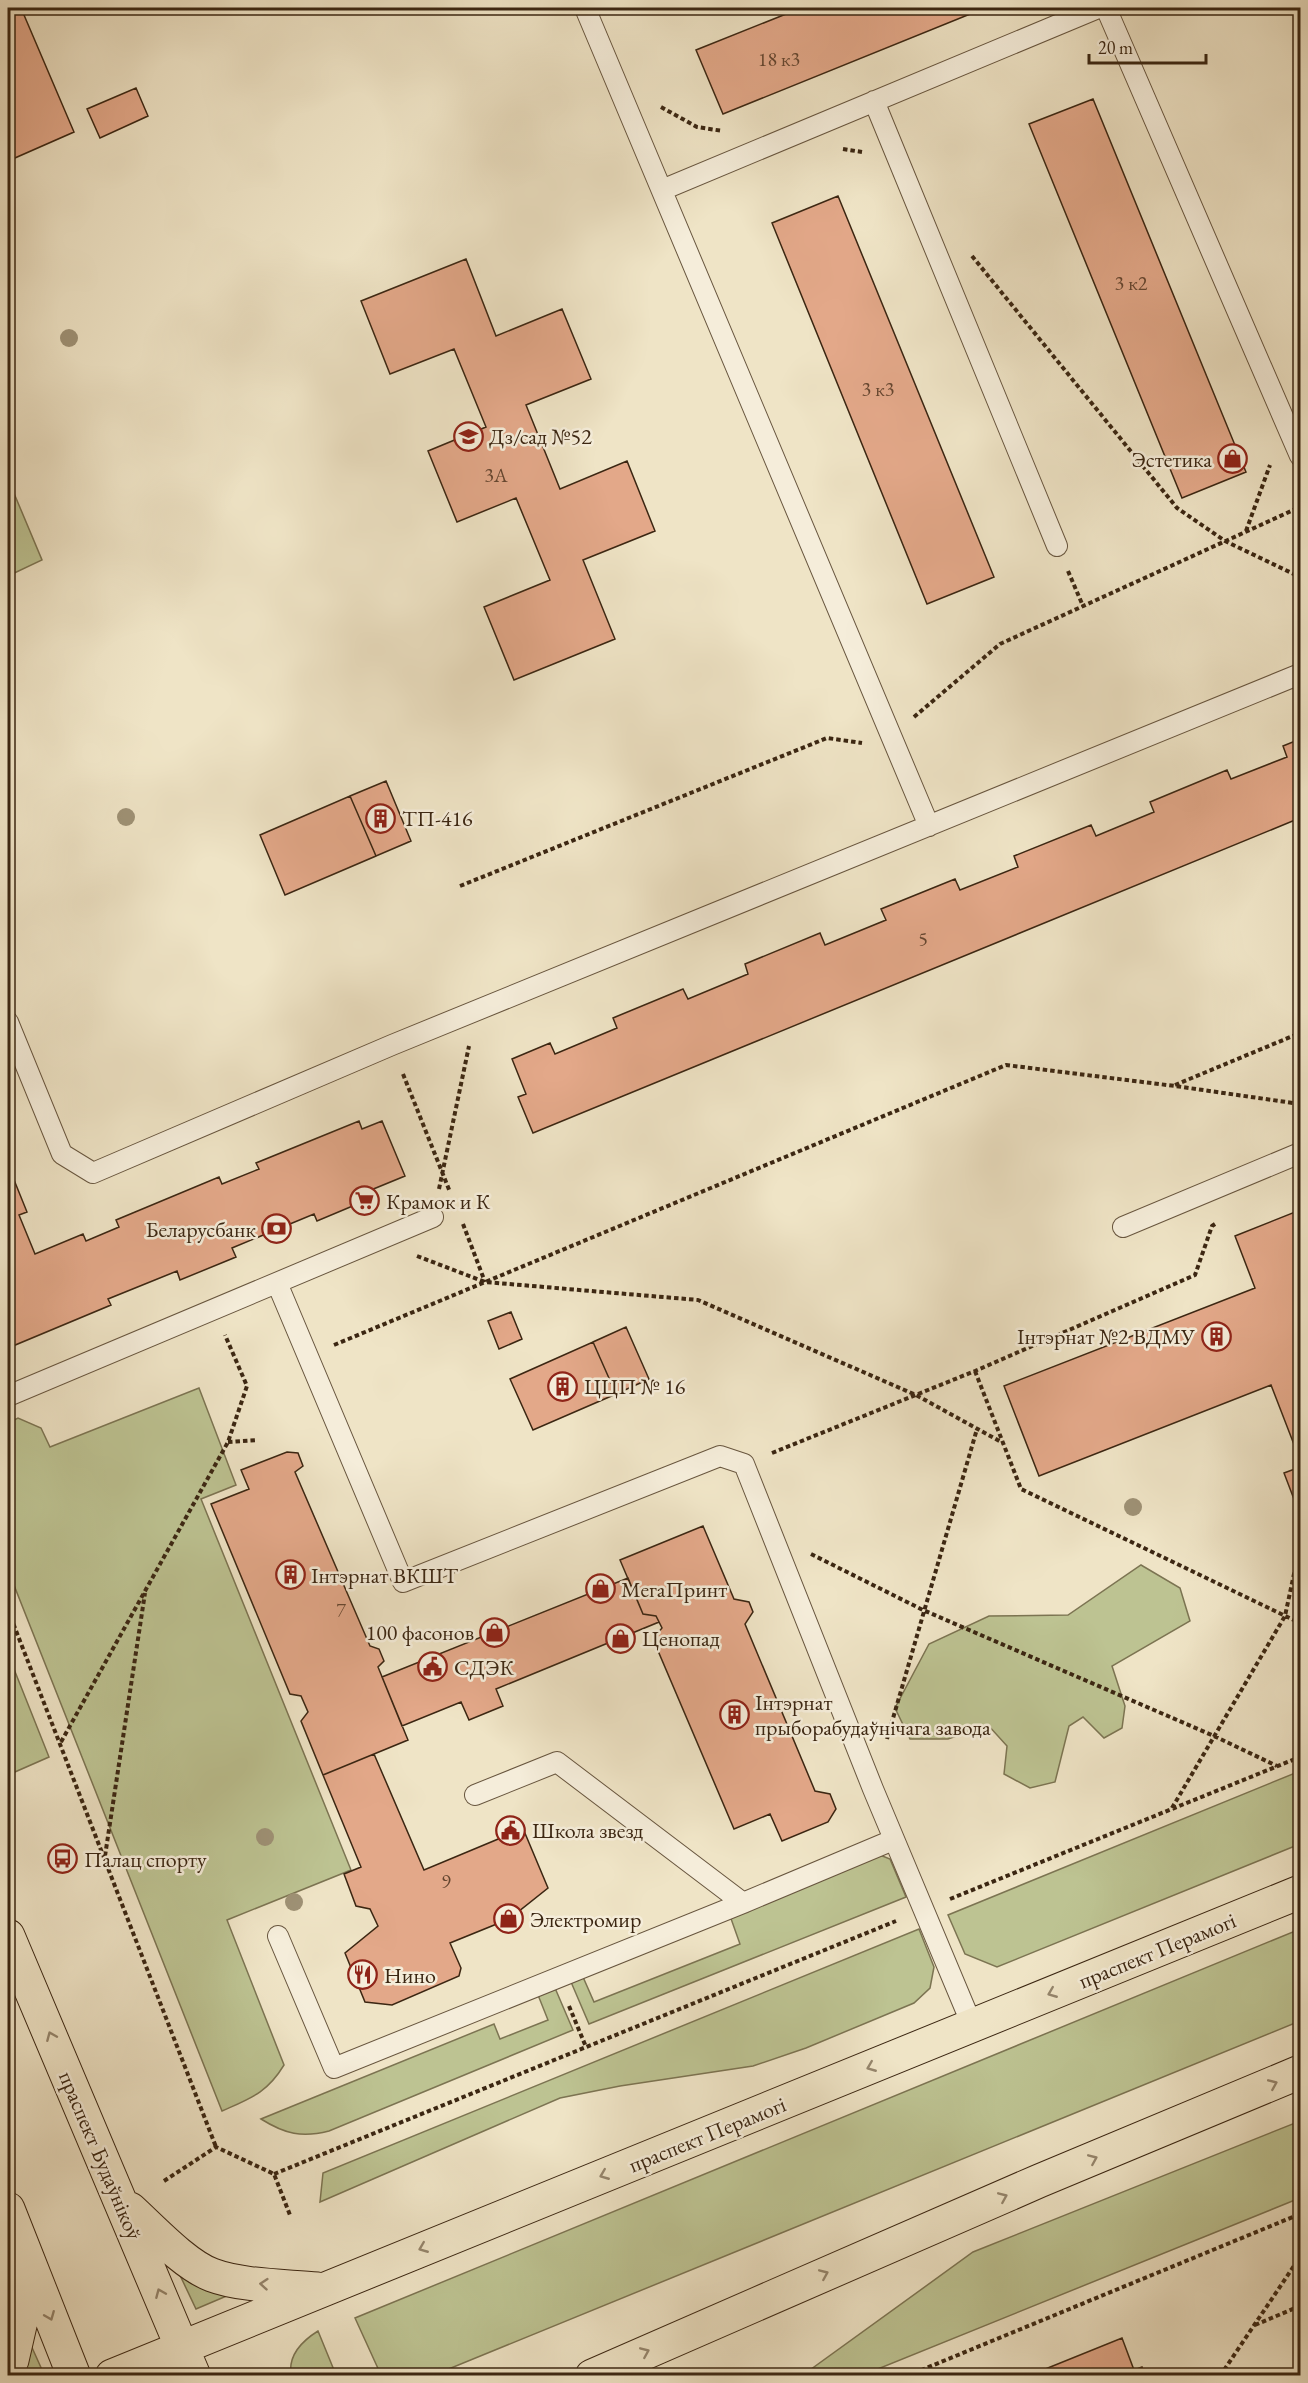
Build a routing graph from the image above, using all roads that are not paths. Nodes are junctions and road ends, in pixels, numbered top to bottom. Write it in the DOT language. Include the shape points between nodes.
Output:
graph roads {
  1 [pos="585,8"];
  2 [pos="1098,8"];
  3 [pos="1106,8"];
  4 [pos="874,101"];
  5 [pos="662,190"];
  6 [pos="1300,456"];
  7 [pos="1058,546"];
  8 [pos="1300,674"];
  9 [pos="929,826"];
  10 [pos="8,1022"];
  11 [pos="1300,1153"];
  12 [pos="433,1217"];
  13 [pos="1123,1227"];
  14 [pos="277,1283"];
  15 [pos="8,1396"];
  16 [pos="475,1795"];
  17 [pos="893,1840"];
  18 [pos="1295,1896"];
  19 [pos="742,1904"];
  20 [pos="8,1936"];
  21 [pos="278,1936"];
  22 [pos="972,2025"];
  23 [pos="1300,2072"];
  24 [pos="120,2200"];
  25 [pos="8,2209"];
  26 [pos="20,2242"];
  27 [pos="322,2289"];
  28 [pos="188,2361"];
  29 [pos="8,2368"];
  30 [pos="75,2376"];
  31 [pos="112,2376"];
  32 [pos="592,2376"];
  1 -- 5 [label="lane"];
  2 -- 4 [label="lane"];
  3 -- 6 [label="lane"];
  4 -- 5 [label="lane"];
  4 -- 7 [label="lane"];
  5 -- 9 [label="lane"];
  8 -- 9 [label="lane"];
  9 -- 10 [label="lane" via="392,1045 93,1173 62,1154"];
  11 -- 13 [label="lane"];
  12 -- 14 [label="lane"];
  14 -- 15 [label="lane"];
  14 -- 17 [label="lane" via="404,1582 720,1456 744,1464"];
  16 -- 19 [label="lane" via="556,1762"];
  17 -- 19 [label="lane"];
  17 -- 22 [label="lane"];
  18 -- 22 [label="main road, праспект Перамогі, one-way"];
  19 -- 21 [label="lane" via="334,2068"];
  24 -- 20 [label="main road, праспект Будаўнікоў, one-way"];
  22 -- 27 [label="main road, праспект Перамогі, one-way"];
  32 -- 23 [label="main road, one-way"];
  27 -- 24 [label="main road, one-way" via="254,2284 212,2275 175,2252"];
  28 -- 24 [label="main road, праспект Будаўнікоў, one-way"];
  25 -- 26 [label="main road"];
  26 -- 29 [label="main road" via="23,2312"];
  26 -- 30 [label="main road, one-way"];
  27 -- 28 [label="main road, праспект Перамогі"];
  28 -- 31 [label="main road, праспект Перамогі"];
}
